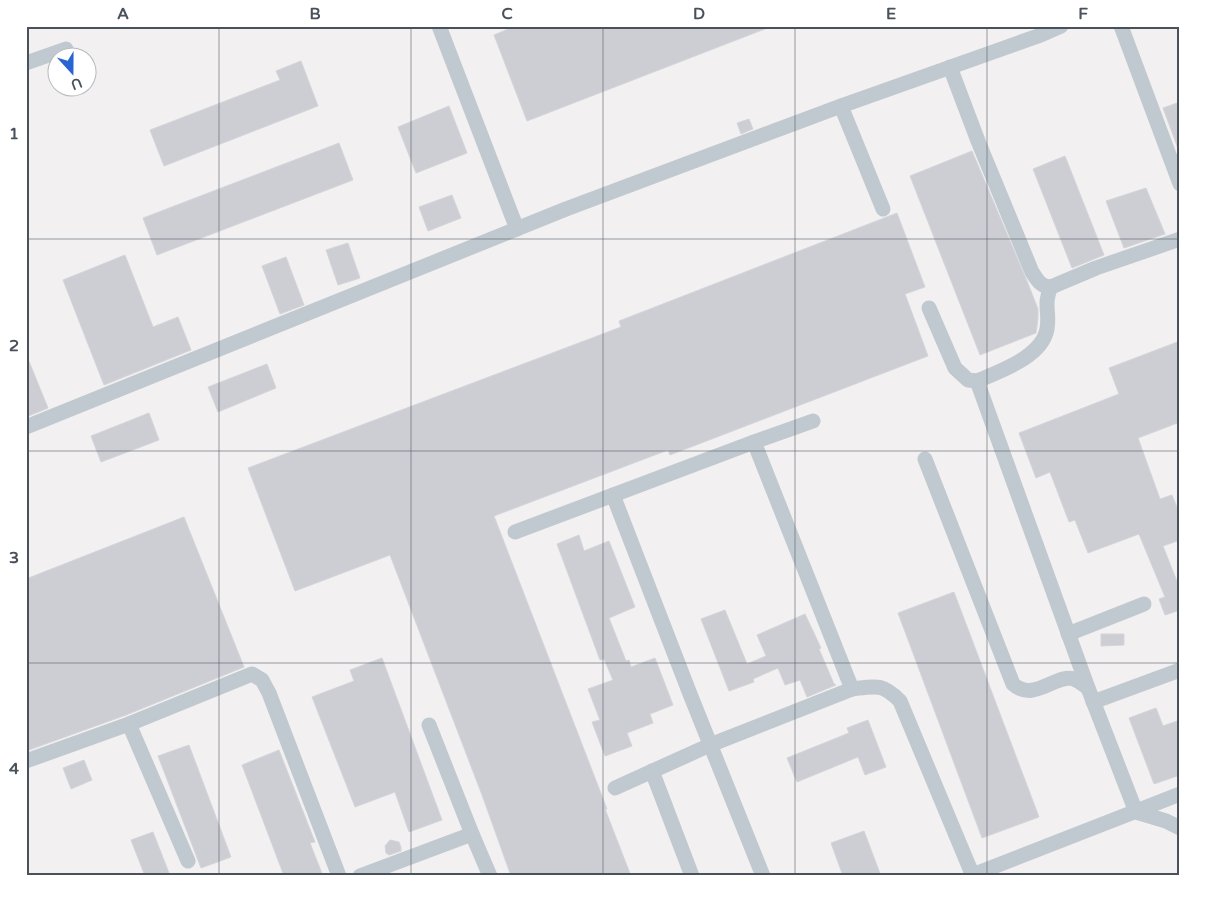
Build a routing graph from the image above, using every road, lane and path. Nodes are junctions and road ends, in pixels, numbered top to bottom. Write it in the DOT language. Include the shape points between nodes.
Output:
graph roads {
  1 [pos="439,26"];
  2 [pos="1061,26"];
  3 [pos="1121,26"];
  4 [pos="48,55"];
  5 [pos="26,63"];
  6 [pos="950,67"];
  7 [pos="840,106"];
  8 [pos="1180,184"];
  9 [pos="882,210"];
  10 [pos="517,229"];
  11 [pos="1180,239"];
  12 [pos="1051,287"];
  13 [pos="930,308"];
  14 [pos="977,381"];
  15 [pos="813,421"];
  16 [pos="26,427"];
  17 [pos="754,442"];
  18 [pos="925,459"];
  19 [pos="613,495"];
  20 [pos="515,532"];
  21 [pos="1144,604"];
  22 [pos="1068,634"];
  23 [pos="1180,670"];
  24 [pos="1088,688"];
  25 [pos="852,689"];
  26 [pos="1093,702"];
  27 [pos="129,724"];
  28 [pos="429,725"];
  29 [pos="710,745"];
  30 [pos="26,761"];
  31 [pos="652,772"];
  32 [pos="615,788"];
  33 [pos="1180,794"];
  34 [pos="1136,812"];
  35 [pos="1180,828"];
  36 [pos="472,834"];
  37 [pos="188,861"];
  38 [pos="972,875"];
  39 [pos="339,876"];
  40 [pos="360,876"];
  41 [pos="490,876"];
  42 [pos="692,876"];
  43 [pos="764,876"];
  1 -- 10 [label="lane"];
  2 -- 6 [label="lane"];
  3 -- 8 [label="lane"];
  4 -- 5 [label="lane"];
  6 -- 7 [label="lane"];
  6 -- 12 [label="lane" via="1032,272 1042,284"];
  7 -- 9 [label="lane"];
  7 -- 10 [label="lane"];
  10 -- 16 [label="lane"];
  11 -- 12 [label="lane"];
  12 -- 14 [label="lane" via="1046,302 1047,330 1040,344 1027,357"];
  13 -- 14 [label="lane" via="955,368 968,380"];
  14 -- 22 [label="lane"];
  15 -- 17 [label="lane"];
  17 -- 19 [label="lane"];
  17 -- 25 [label="lane"];
  18 -- 24 [label="lane" via="1013,684 1018,689 1032,690 1074,679"];
  19 -- 20 [label="lane"];
  19 -- 29 [label="lane"];
  21 -- 22 [label="lane"];
  22 -- 24 [label="lane"];
  23 -- 26 [label="lane"];
  24 -- 26 [label="lane"];
  25 -- 29 [label="lane"];
  25 -- 38 [label="lane" via="875,686 889,690 900,701"];
  26 -- 34 [label="lane"];
  27 -- 30 [label="lane"];
  27 -- 37 [label="lane"];
  27 -- 39 [label="lane" via="252,674 262,680"];
  28 -- 36 [label="lane"];
  29 -- 31 [label="lane"];
  29 -- 43 [label="lane"];
  31 -- 32 [label="lane"];
  31 -- 42 [label="lane"];
  33 -- 34 [label="lane"];
  34 -- 35 [label="lane"];
  34 -- 38 [label="lane"];
  36 -- 40 [label="lane"];
  36 -- 41 [label="lane"];
}
